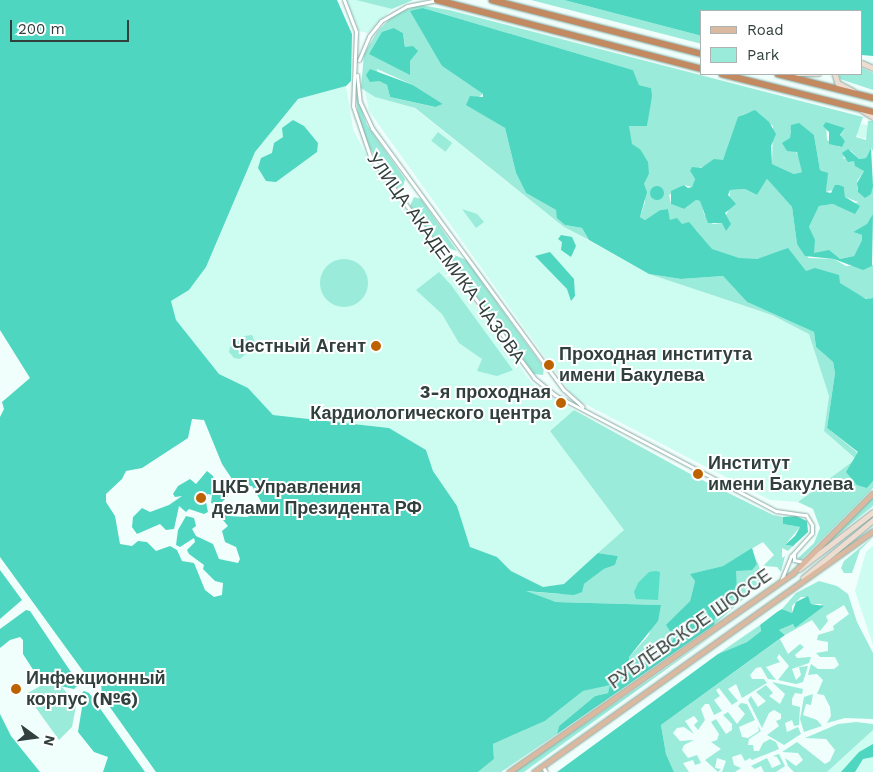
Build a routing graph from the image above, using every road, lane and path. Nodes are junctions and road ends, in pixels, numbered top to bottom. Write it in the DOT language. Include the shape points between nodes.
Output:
graph roads {
  1 [pos="344,0"];
  2 [pos="437,0"];
  3 [pos="492,0"];
  4 [pos="700,54"];
  5 [pos="357,68"];
  6 [pos="700,68"];
  7 [pos="726,75"];
  8 [pos="782,75"];
  9 [pos="835,75"];
  10 [pos="858,94"];
  11 [pos="873,98"];
  12 [pos="859,108"];
  13 [pos="873,112"];
  14 [pos="873,117"];
  15 [pos="591,413"];
  16 [pos="873,492"];
  17 [pos="873,512"];
  18 [pos="873,520"];
  19 [pos="873,531"];
  20 [pos="794,553"];
  21 [pos="804,562"];
  22 [pos="793,573"];
  23 [pos="803,578"];
  24 [pos="780,582"];
  25 [pos="542,766"];
  26 [pos="509,772"];
  27 [pos="534,772"];
  28 [pos="546,772"];
  1 -- 5 [label="street, УЛИЦА АКАДЕМИКА ЧАЗОВА" via="356,32"];
  2 -- 5 [label="street, УЛИЦА АКАДЕМИКА ЧАЗОВА" via="407,6 381,21 363,47"];
  2 -- 6 [label="highway"];
  3 -- 4 [label="highway"];
  5 -- 15 [label="street, УЛИЦА АКАДЕМИКА ЧАЗОВА" via="360,102 372,128 564,390"];
  5 -- 15 [label="street, УЛИЦА АКАДЕМИКА ЧАЗОВА" via="353,106 370,156 534,378 555,395"];
  7 -- 12 [label="highway"];
  8 -- 10 [label="highway"];
  9 -- 10 [label="main road" via="838,83"];
  10 -- 11 [label="highway"];
  12 -- 13 [label="highway"];
  12 -- 14 [label="main road"];
  15 -- 20 [label="street, УЛИЦА АКАДЕМИКА ЧАЗОВА" via="776,511 806,515 812,532"];
  16 -- 21 [label="main road, РУБЛЁВСКОЕ ШОССЕ"];
  17 -- 22 [label="main road"];
  18 -- 23 [label="main road"];
  19 -- 23 [label="main road, РУБЛЁВСКОЕ ШОССЕ"];
  20 -- 21 [label="street" via="794,560"];
  20 -- 24 [label="street, УЛИЦА АКАДЕМИКА ЧАЗОВА"];
  21 -- 22 [label="main road, РУБЛЁВСКОЕ ШОССЕ"];
  22 -- 24 [label="main road, РУБЛЁВСКОЕ ШОССЕ"];
  23 -- 25 [label="main road, РУБЛЁВСКОЕ ШОССЕ"];
  24 -- 26 [label="main road, РУБЛЁВСКОЕ ШОССЕ"];
  25 -- 27 [label="main road, РУБЛЁВСКОЕ ШОССЕ"];
  25 -- 28 [label="street"];
}
